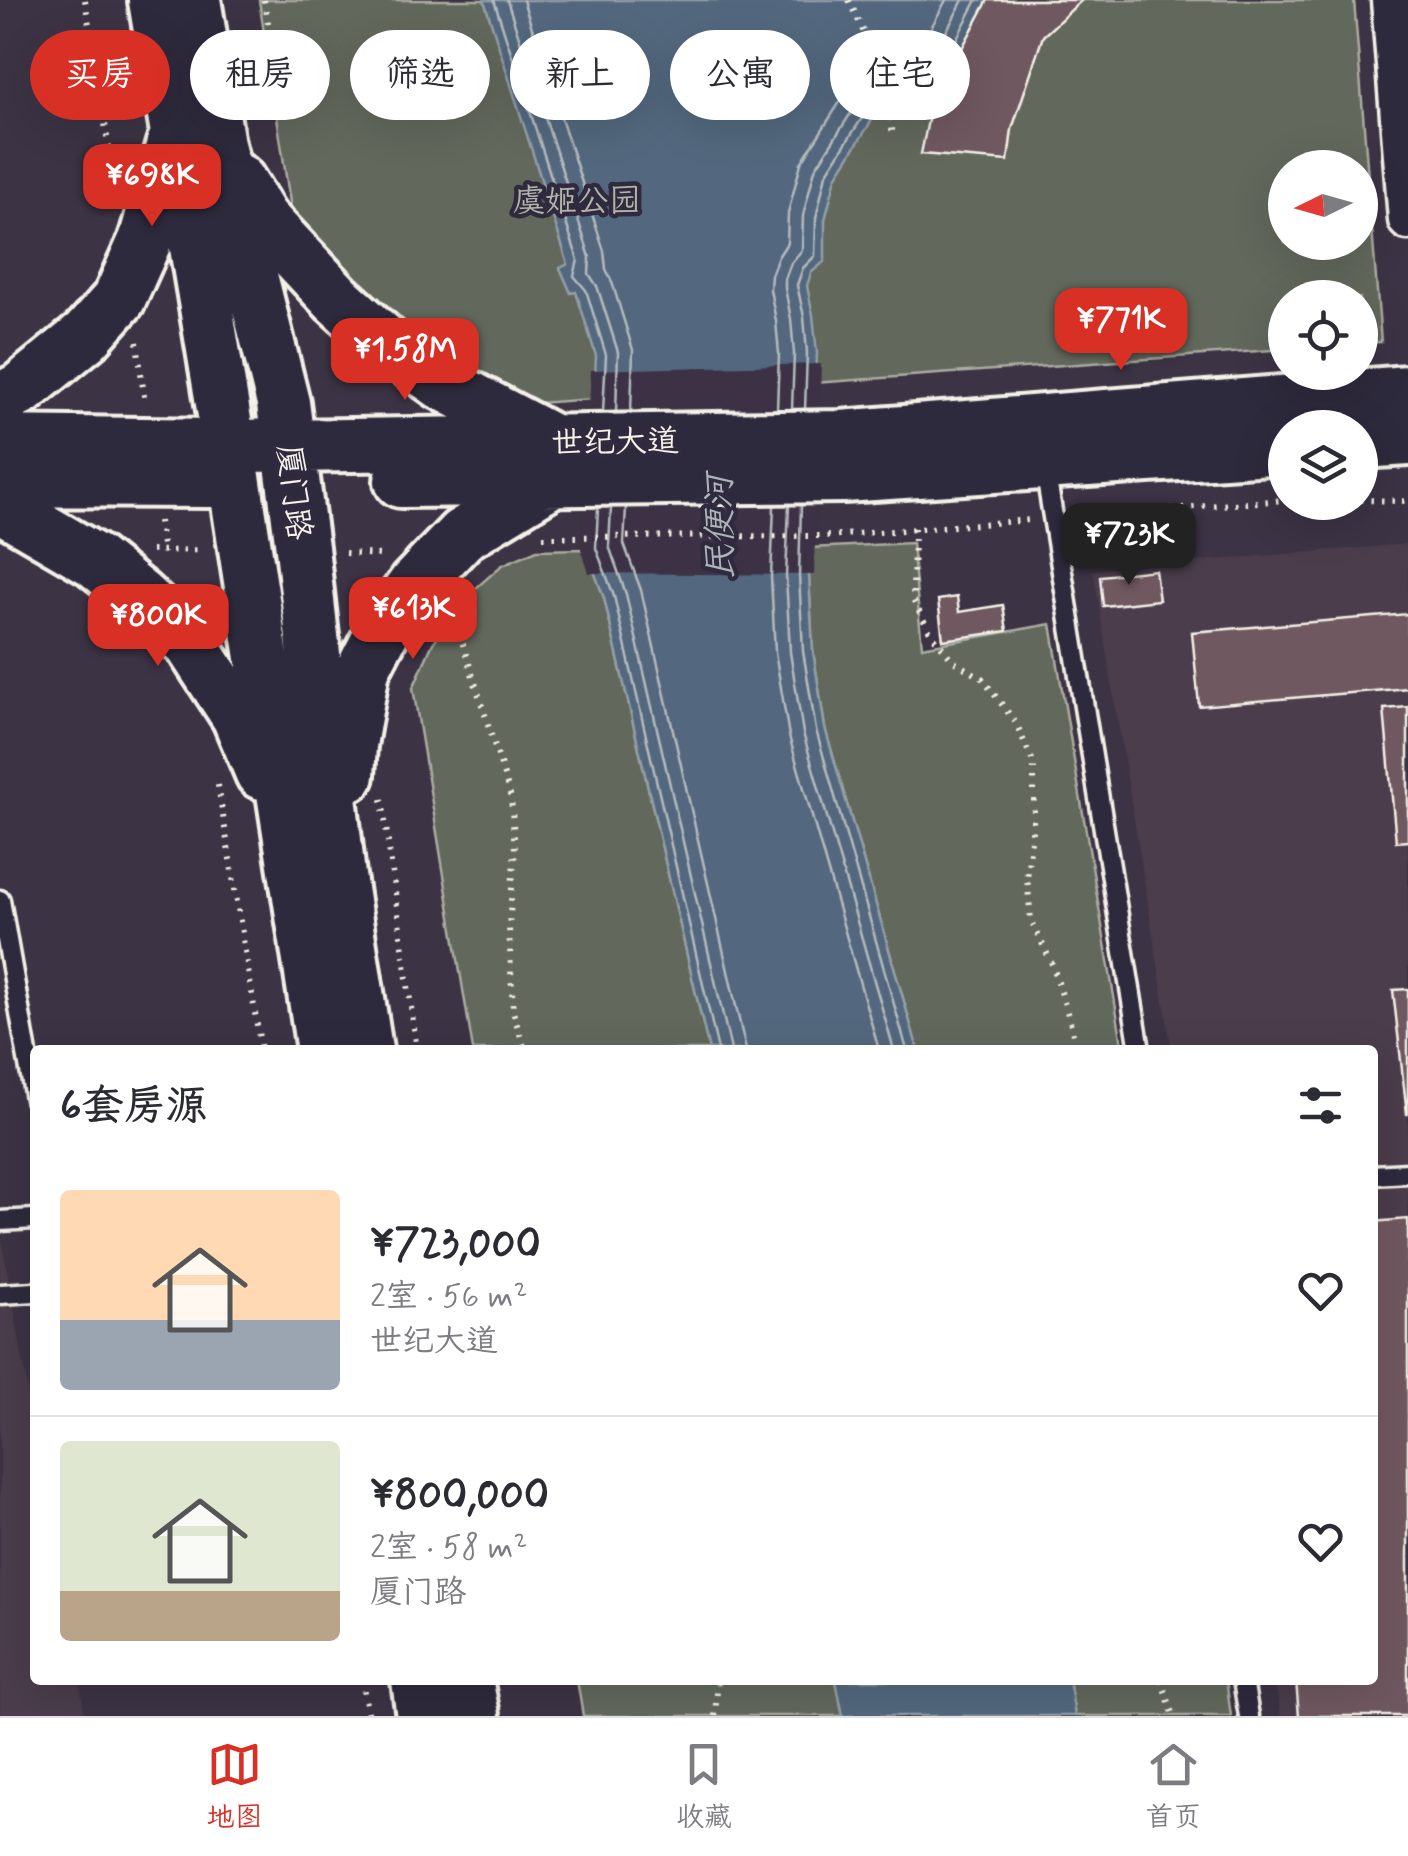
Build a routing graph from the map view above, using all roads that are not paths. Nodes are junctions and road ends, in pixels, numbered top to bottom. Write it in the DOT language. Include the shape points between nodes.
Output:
graph roads {
  1 [pos="155,0"];
  2 [pos="194,0"];
  3 [pos="1391,0"];
  4 [pos="197,136"];
  5 [pos="1408,220"];
  6 [pos="1408,392"];
  7 [pos="0,400"];
  8 [pos="1408,440"];
  9 [pos="1378,441"];
  10 [pos="0,442"];
  11 [pos="1268,448"];
  12 [pos="842,456"];
  13 [pos="567,461"];
  14 [pos="1044,462"];
  15 [pos="231,463"];
  16 [pos="290,464"];
  17 [pos="0,480"];
  18 [pos="0,508"];
  19 [pos="291,839"];
  20 [pos="339,876"];
  21 [pos="0,900"];
  22 [pos="322,1045"];
  23 [pos="365,1045"];
  24 [pos="1139,1045"];
  25 [pos="30,1071"];
  26 [pos="1408,1173"];
  27 [pos="1378,1175"];
  28 [pos="30,1220"];
  29 [pos="0,1221"];
  30 [pos="30,1292"];
  31 [pos="0,1294"];
  32 [pos="419,1685"];
  33 [pos="467,1685"];
  34 [pos="1244,1685"];
  35 [pos="423,1716"];
  36 [pos="473,1716"];
  37 [pos="1249,1716"];
  1 -- 4 [label="street, 厦门路"];
  2 -- 4 [label="street, 厦门路"];
  3 -- 5 [label="street"];
  4 -- 7 [label="street" via="119,300 86,336"];
  4 -- 13 [label="street" via="262,220 388,346"];
  4 -- 15 [label="street, 厦门路"];
  4 -- 16 [label="street, 厦门路" via="283,402"];
  6 -- 12 [label="street, 世纪大道"];
  8 -- 9 [label="street"];
  10 -- 15 [label="street, 世纪大道"];
  11 -- 14 [label="street, 世纪大道"];
  12 -- 13 [label="street, 世纪大道"];
  12 -- 14 [label="street, 世纪大道"];
  13 -- 16 [label="street, 世纪大道"];
  13 -- 20 [label="street" via="462,535 387,623 363,668"];
  14 -- 24 [label="lane"];
  15 -- 16 [label="street, 世纪大道"];
  15 -- 17 [label="street, 世纪大道"];
  15 -- 19 [label="street, 厦门路"];
  16 -- 20 [label="street, 厦门路"];
  18 -- 19 [label="street" via="94,560 191,644 238,716"];
  19 -- 22 [label="street, 厦门路"];
  20 -- 23 [label="street, 厦门路"];
  21 -- 25 [label="lane"];
  26 -- 27 [label="lane"];
  28 -- 29 [label="lane"];
  30 -- 31 [label="lane"];
  32 -- 35 [label="street"];
  33 -- 36 [label="street"];
  34 -- 37 [label="lane"];
}
